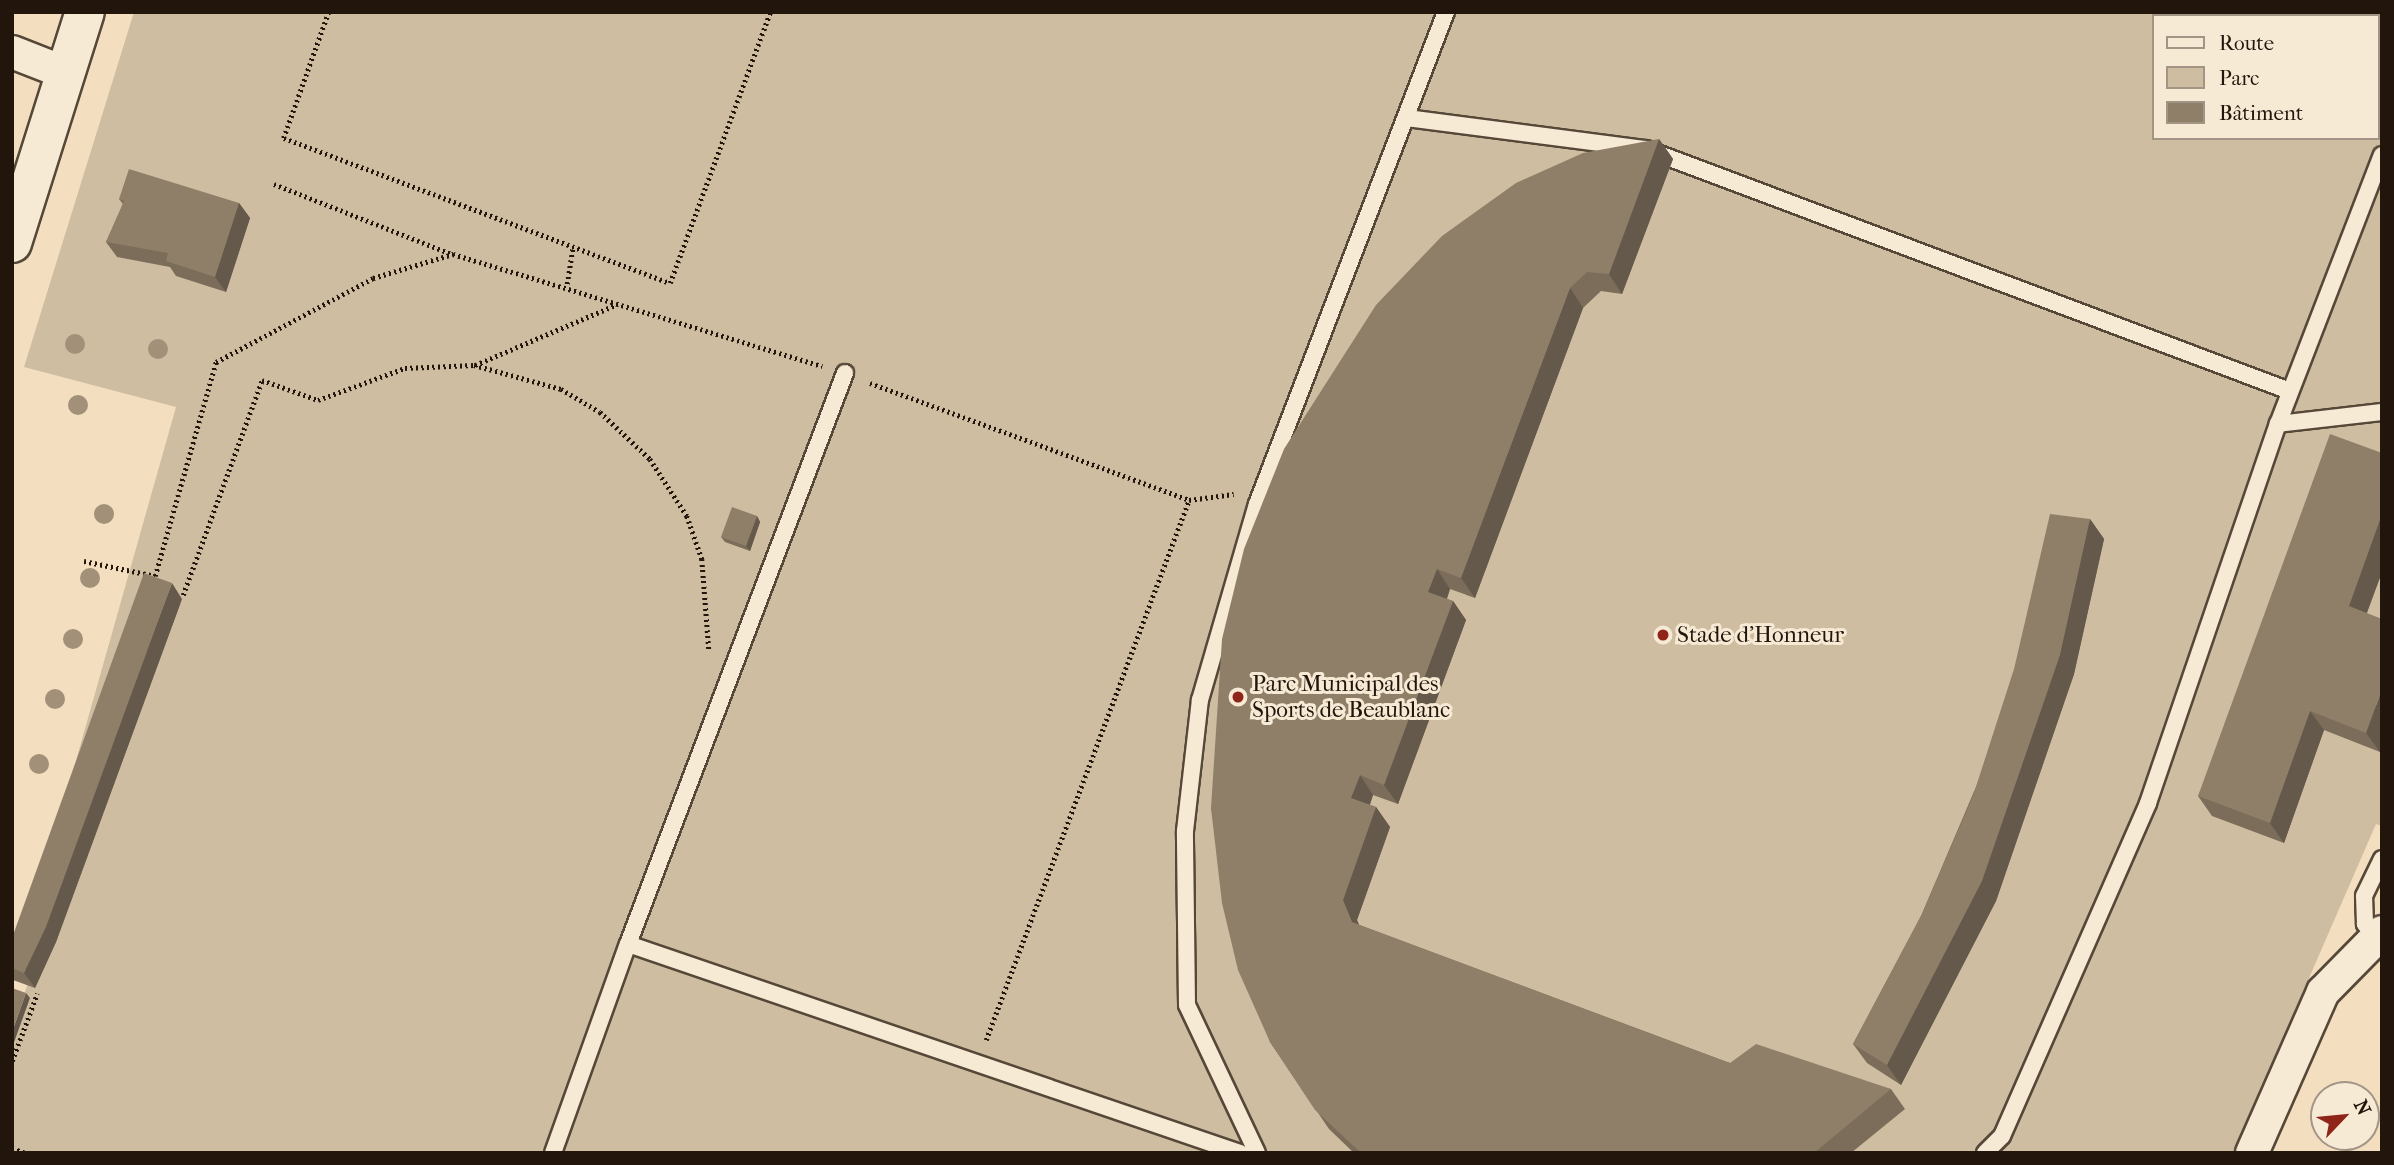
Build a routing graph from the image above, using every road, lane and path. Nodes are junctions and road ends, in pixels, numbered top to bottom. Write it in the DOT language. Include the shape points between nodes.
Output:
graph roads {
  1 [pos="85,12"];
  2 [pos="329,12"];
  3 [pos="770,12"];
  4 [pos="1446,12"];
  5 [pos="14,56"];
  6 [pos="66,73"];
  7 [pos="1407,118"];
  8 [pos="2382,155"];
  9 [pos="274,184"];
  10 [pos="12,243"];
  11 [pos="573,248"];
  12 [pos="453,254"];
  13 [pos="567,284"];
  14 [pos="619,304"];
  15 [pos="474,365"];
  16 [pos="845,373"];
  17 [pos="2290,391"];
  18 [pos="2382,412"];
  19 [pos="2278,424"];
  20 [pos="1189,500"];
  21 [pos="1257,504"];
  22 [pos="84,561"];
  23 [pos="183,595"];
  24 [pos="708,661"];
  25 [pos="2382,859"];
  26 [pos="2378,934"];
  27 [pos="628,944"];
  28 [pos="37,994"];
  29 [pos="978,1060"];
  30 [pos="12,1061"];
  31 [pos="12,1148"];
  32 [pos="26,1153"];
  33 [pos="553,1153"];
  34 [pos="1240,1153"];
  35 [pos="1257,1153"];
  36 [pos="1985,1153"];
  37 [pos="2252,1153"];
  1 -- 6 [label="street"];
  2 -- 11 [label="path" via="284,138"];
  3 -- 11 [label="path" via="670,283"];
  4 -- 7 [label="lane"];
  5 -- 6 [label="street"];
  6 -- 10 [label="street"];
  7 -- 17 [label="lane" via="1646,149"];
  7 -- 21 [label="lane"];
  8 -- 17 [label="lane"];
  9 -- 12 [label="path"];
  11 -- 13 [label="path"];
  12 -- 13 [label="path"];
  12 -- 22 [label="path" via="373,278 216,362 155,576"];
  13 -- 14 [label="path"];
  14 -- 15 [label="path"];
  14 -- 16 [label="path"];
  15 -- 23 [label="path" via="405,368 318,400 262,380"];
  15 -- 24 [label="path" via="561,389 600,412 650,459 687,516 702,559 710,604"];
  16 -- 20 [label="path"];
  16 -- 27 [label="lane"];
  17 -- 19 [label="lane"];
  18 -- 19 [label="lane"];
  19 -- 36 [label="lane" via="2148,803 2002,1136"];
  20 -- 21 [label="path" via="1225,490"];
  20 -- 29 [label="path"];
  21 -- 35 [label="lane" via="1200,700 1185,831 1187,1005"];
  25 -- 26 [label="lane" via="2364,896 2365,925"];
  26 -- 37 [label="street" via="2323,992"];
  27 -- 29 [label="lane"];
  27 -- 33 [label="lane"];
  28 -- 30 [label="path"];
  29 -- 34 [label="lane"];
  31 -- 32 [label="path"];
}
